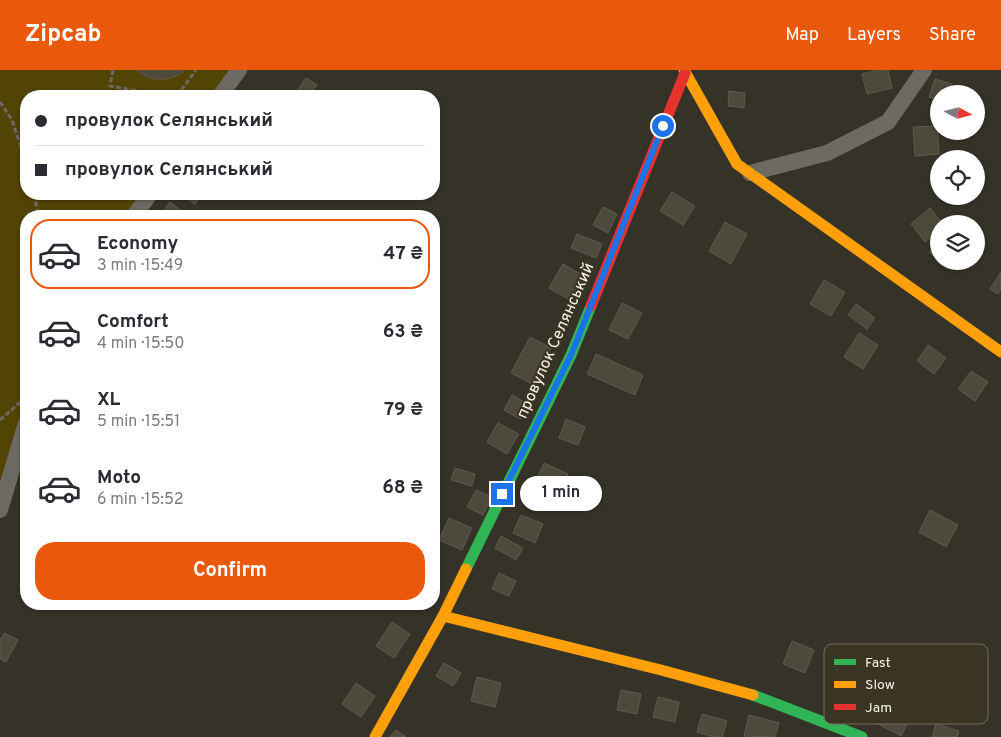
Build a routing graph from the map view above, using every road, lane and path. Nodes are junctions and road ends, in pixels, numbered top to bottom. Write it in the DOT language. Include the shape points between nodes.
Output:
graph roads {
  1 [pos="113,70"];
  2 [pos="196,70"];
  3 [pos="239,70"];
  4 [pos="924,70"];
  5 [pos="684,72"];
  6 [pos="133,90"];
  7 [pos="181,90"];
  8 [pos="224,90"];
  9 [pos="0,102"];
  10 [pos="20,144"];
  11 [pos="750,173"];
  12 [pos="1001,352"];
  13 [pos="20,402"];
  14 [pos="0,420"];
  15 [pos="20,442"];
  16 [pos="0,510"];
  17 [pos="443,616"];
  18 [pos="824,722"];
  19 [pos="829,724"];
  20 [pos="375,737"];
  21 [pos="862,737"];
  1 -- 6 [label="path" via="110,86"];
  2 -- 7 [label="path"];
  3 -- 8 [label="street"];
  4 -- 11 [label="street" via="888,122 826,153"];
  5 -- 11 [label="street" via="737,164"];
  5 -- 17 [label="street, провулок Селянський" via="571,355"];
  9 -- 10 [label="path" via="12,120"];
  11 -- 12 [label="street"];
  13 -- 14 [label="path"];
  15 -- 16 [label="street"];
  17 -- 18 [label="street" via="757,696"];
  17 -- 20 [label="street, провулок Селянський"];
  19 -- 21 [label="street"];
}
